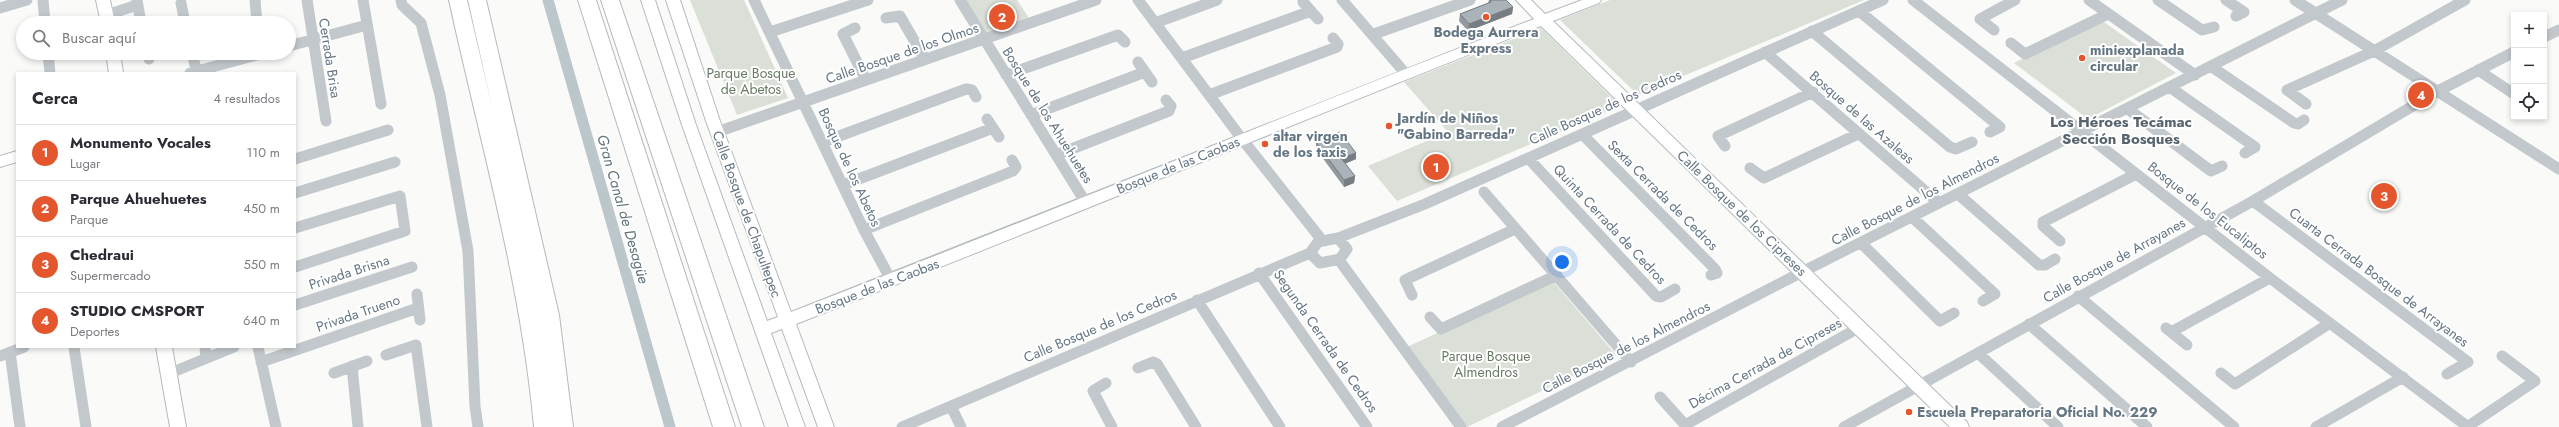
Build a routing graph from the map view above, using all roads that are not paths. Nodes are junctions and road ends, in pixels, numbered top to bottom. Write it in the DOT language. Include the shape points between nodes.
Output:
graph roads {
  1 [pos="27,0"];
  2 [pos="43,0"];
  3 [pos="103,0"];
  4 [pos="255,0"];
  5 [pos="307,0"];
  6 [pos="363,0"];
  7 [pos="401,0"];
  8 [pos="458,0"];
  9 [pos="477,0"];
  10 [pos="587,0"];
  11 [pos="610,0"];
  12 [pos="648,0"];
  13 [pos="673,0"];
  14 [pos="754,0"];
  15 [pos="868,0"];
  16 [pos="960,0"];
  17 [pos="1096,0"];
  18 [pos="1138,0"];
  19 [pos="1217,0"];
  20 [pos="1342,0"];
  21 [pos="1470,0"];
  22 [pos="1523,0"];
  23 [pos="1594,0"];
  24 [pos="1883,0"];
  25 [pos="1913,0"];
  26 [pos="2015,0"];
  27 [pos="2089,0"];
  28 [pos="2158,0"];
  29 [pos="2226,0"];
  30 [pos="2295,0"];
  31 [pos="2342,0"];
  32 [pos="2465,0"];
  33 [pos="137,2"];
  34 [pos="1303,2"];
  35 [pos="181,4"];
  36 [pos="0,8"];
  37 [pos="1311,11"];
  38 [pos="1859,11"];
  39 [pos="2316,13"];
  40 [pos="2108,14"];
  41 [pos="44,16"];
  42 [pos="107,16"];
  43 [pos="113,16"];
  44 [pos="140,16"];
  45 [pos="184,16"];
  46 [pos="256,16"];
  47 [pos="2236,16"];
  48 [pos="886,18"];
  49 [pos="1318,19"];
  50 [pos="1545,20"];
  51 [pos="1155,23"];
  52 [pos="367,25"];
  53 [pos="2214,27"];
  54 [pos="855,28"];
  55 [pos="1994,30"];
  56 [pos="2559,30"];
  57 [pos="1812,31"];
  58 [pos="770,32"];
  59 [pos="1374,34"];
  60 [pos="2547,36"];
  61 [pos="1333,38"];
  62 [pos="984,39"];
  63 [pos="312,40"];
  64 [pos="1125,42"];
  65 [pos="296,44"];
  66 [pos="2011,44"];
  67 [pos="2374,51"];
  68 [pos="1765,52"];
  69 [pos="2511,54"];
  70 [pos="1186,56"];
  71 [pos="926,59"];
  72 [pos="49,60"];
  73 [pos="114,60"];
  74 [pos="193,60"];
  75 [pos="236,60"];
  76 [pos="1138,62"];
  77 [pos="2212,67"];
  78 [pos="2478,70"];
  79 [pos="50,72"];
  80 [pos="116,72"];
  81 [pos="194,72"];
  82 [pos="1145,72"];
  83 [pos="1406,74"];
  84 [pos="1006,75"];
  85 [pos="2195,75"];
  86 [pos="866,80"];
  87 [pos="1152,82"];
  88 [pos="2171,88"];
  89 [pos="2438,91"];
  90 [pos="1813,92"];
  91 [pos="2511,92"];
  92 [pos="1212,94"];
  93 [pos="976,97"];
  94 [pos="1166,100"];
  95 [pos="804,102"];
  96 [pos="381,104"];
  97 [pos="2306,104"];
  98 [pos="2128,109"];
  99 [pos="1637,110"];
  100 [pos="1031,115"];
  101 [pos="987,118"];
  102 [pos="2304,120"];
  103 [pos="326,121"];
  104 [pos="388,130"];
  105 [pos="717,132"];
  106 [pos="1990,132"];
  107 [pos="2082,132"];
  108 [pos="1582,134"];
  109 [pos="1858,134"];
  110 [pos="1242,139"];
  111 [pos="823,142"];
  112 [pos="1972,142"];
  113 [pos="1725,146"];
  114 [pos="2245,153"];
  115 [pos="1056,154"];
  116 [pos="16,156"];
  117 [pos="1528,158"];
  118 [pos="296,159"];
  119 [pos="1012,160"];
  120 [pos="0,162"];
  121 [pos="395,162"];
  122 [pos="2222,166"];
  123 [pos="1750,168"];
  124 [pos="2559,169"];
  125 [pos="2136,174"];
  126 [pos="843,185"];
  127 [pos="1484,192"];
  128 [pos="296,193"];
  129 [pos="1958,194"];
  130 [pos="2253,202"];
  131 [pos="1086,203"];
  132 [pos="1939,204"];
  133 [pos="1912,217"];
  134 [pos="2207,227"];
  135 [pos="296,228"];
  136 [pos="1515,229"];
  137 [pos="864,230"];
  138 [pos="1338,238"];
  139 [pos="1321,239"];
  140 [pos="2060,241"];
  141 [pos="1861,243"];
  142 [pos="1310,253"];
  143 [pos="2055,259"];
  144 [pos="1339,260"];
  145 [pos="296,267"];
  146 [pos="412,267"];
  147 [pos="1802,272"];
  148 [pos="1259,273"];
  149 [pos="1556,274"];
  150 [pos="1711,275"];
  151 [pos="2270,278"];
  152 [pos="892,280"];
  153 [pos="1675,289"];
  154 [pos="417,294"];
  155 [pos="1412,295"];
  156 [pos="2078,296"];
  157 [pos="1197,300"];
  158 [pos="1983,301"];
  159 [pos="296,305"];
  160 [pos="418,308"];
  161 [pos="1954,313"];
  162 [pos="1430,317"];
  163 [pos="420,320"];
  164 [pos="786,321"];
  165 [pos="2330,323"];
  166 [pos="2029,324"];
  167 [pos="1860,328"];
  168 [pos="762,330"];
  169 [pos="2188,345"];
  170 [pos="21,348"];
  171 [pos="74,348"];
  172 [pos="164,348"];
  173 [pos="229,348"];
  174 [pos="258,348"];
  175 [pos="206,353"];
  176 [pos="5,354"];
  177 [pos="1978,354"];
  178 [pos="386,355"];
  179 [pos="2502,356"];
  180 [pos="367,361"];
  181 [pos="261,362"];
  182 [pos="1631,362"];
  183 [pos="352,366"];
  184 [pos="1138,368"];
  185 [pos="334,373"];
  186 [pos="2221,373"];
  187 [pos="168,374"];
  188 [pos="2446,374"];
  189 [pos="2403,377"];
  190 [pos="1106,383"];
  191 [pos="1918,387"];
  192 [pos="1660,397"];
  193 [pos="951,406"];
  194 [pos="1686,426"];
  195 [pos="20,427"];
  196 [pos="86,427"];
  197 [pos="178,427"];
  198 [pos="276,427"];
  199 [pos="358,427"];
  200 [pos="427,427"];
  201 [pos="478,427"];
  202 [pos="545,427"];
  203 [pos="562,427"];
  204 [pos="724,427"];
  205 [pos="753,427"];
  206 [pos="797,427"];
  207 [pos="826,427"];
  208 [pos="902,427"];
  209 [pos="961,427"];
  210 [pos="1112,427"];
  211 [pos="1196,427"];
  212 [pos="1280,427"];
  213 [pos="1368,427"];
  214 [pos="1461,427"];
  215 [pos="1502,427"];
  216 [pos="1844,427"];
  217 [pos="1961,427"];
  218 [pos="2058,427"];
  219 [pos="2147,427"];
  220 [pos="2234,427"];
  221 [pos="2316,427"];
  222 [pos="2468,427"];
  1 -- 36 [label="street"];
  2 -- 41 [label="street"];
  3 -- 42 [label="street"];
  4 -- 46 [label="street"];
  5 -- 63 [label="street, Cerrada Brisa"];
  6 -- 52 [label="street"];
  7 -- 201 [label="street" via="402,5 421,23 440,95 468,251"];
  8 -- 202 [label="highway" via="478,91 508,205 539,365"];
  9 -- 203 [label="highway" via="548,315"];
  10 -- 204 [label="highway"];
  11 -- 205 [label="highway"];
  12 -- 168 [label="street, Calle Bosque de Chapultepec" via="689,125"];
  13 -- 105 [label="street, Calle Bosque de Chapultepec"];
  14 -- 58 [label="street, Bosque de los Abetos"];
  15 -- 58 [label="street"];
  16 -- 62 [label="street, Bosque de los Ahuehuetes"];
  17 -- 62 [label="street, Calle Bosque de los Olmos"];
  18 -- 51 [label="street"];
  19 -- 51 [label="street"];
  20 -- 59 [label="street"];
  21 -- 59 [label="street"];
  22 -- 50 [label="street, Calle Bosque de los Cipreses"];
  23 -- 50 [label="street, Bosque de las Caobas"];
  24 -- 38 [label="street, Calle Bosque de los Cedros"];
  25 -- 107 [label="street, Bosque de los Eucaliptos"];
  26 -- 55 [label="street" via="1980,19"];
  27 -- 40 [label="street"];
  28 -- 53 [label="street" via="2202,30"];
  29 -- 47 [label="street" via="2244,12"];
  30 -- 39 [label="street"];
  31 -- 39 [label="street, Calle Bosque de los Almendros"];
  32 -- 67 [label="street"];
  33 -- 43 [label="street"];
  33 -- 44 [label="street"];
  34 -- 37 [label="street"];
  35 -- 45 [label="street"];
  37 -- 49 [label="street"];
  37 -- 70 [label="street"];
  38 -- 57 [label="street, Calle Bosque de los Cedros"];
  38 -- 106 [label="street" via="2000,127"];
  39 -- 67 [label="street"];
  39 -- 77 [label="street, Calle Bosque de los Almendros"];
  40 -- 66 [label="street" via="2025,54"];
  40 -- 85 [label="street"];
  48 -- 71 [label="street" via="900,16"];
  50 -- 83 [label="street, Bosque de las Caobas"];
  50 -- 99 [label="street, Calle Bosque de los Cipreses"];
  51 -- 70 [label="street"];
  52 -- 63 [label="street"];
  52 -- 96 [label="street"];
  54 -- 86 [label="street" via="843,34"];
  56 -- 60 [label="street"];
  57 -- 68 [label="street, Calle Bosque de los Cedros"];
  57 -- 112 [label="street" via="1953,149"];
  58 -- 95 [label="street, Bosque de los Abetos"];
  59 -- 83 [label="street"];
  61 -- 92 [label="street" via="1338,44 1336,47"];
  62 -- 71 [label="street, Calle Bosque de los Olmos"];
  62 -- 84 [label="street, Bosque de los Ahuehuetes"];
  63 -- 65 [label="street"];
  63 -- 103 [label="street, Cerrada Brisa"];
  64 -- 84 [label="street" via="1118,35"];
  67 -- 89 [label="street"];
  67 -- 97 [label="street" via="2287,90"];
  68 -- 90 [label="street, Bosque de las Azaleas"];
  68 -- 99 [label="street, Calle Bosque de los Cedros"];
  69 -- 78 [label="street, Calle Bosque de Arrayanes"];
  70 -- 92 [label="street"];
  71 -- 86 [label="street, Calle Bosque de los Olmos"];
  72 -- 79 [label="street"];
  73 -- 80 [label="street"];
  74 -- 81 [label="street"];
  75 -- 81 [label="street"];
  76 -- 82 [label="street"];
  77 -- 85 [label="street, Calle Bosque de los Almendros"];
  77 -- 102 [label="street" via="2294,124"];
  78 -- 89 [label="street, Calle Bosque de Arrayanes"];
  78 -- 91 [label="street"];
  82 -- 87 [label="street"];
  82 -- 100 [label="street"];
  83 -- 110 [label="street, Bosque de las Caobas"];
  84 -- 100 [label="street, Bosque de los Ahuehuetes"];
  85 -- 88 [label="street, Calle Bosque de los Almendros"];
  86 -- 95 [label="street, Calle Bosque de los Olmos"];
  88 -- 98 [label="street, Calle Bosque de los Almendros"];
  88 -- 114 [label="street" via="2255,147"];
  89 -- 124 [label="street"];
  89 -- 130 [label="street, Calle Bosque de Arrayanes"];
  90 -- 109 [label="street, Bosque de las Azaleas"];
  90 -- 113 [label="street" via="1718,136"];
  92 -- 110 [label="street"];
  93 -- 111 [label="street" via="972,90 966,89"];
  94 -- 115 [label="street" via="1171,106 1169,111"];
  95 -- 105 [label="street, Calle Bosque de los Olmos"];
  95 -- 111 [label="street, Bosque de los Abetos"];
  98 -- 107 [label="street, Calle Bosque de los Almendros"];
  98 -- 122 [label="street" via="2211,171"];
  99 -- 108 [label="street, Calle Bosque de los Cedros"];
  99 -- 147 [label="street, Calle Bosque de los Cipreses"];
  100 -- 115 [label="street, Bosque de los Ahuehuetes"];
  101 -- 126 [label="street" via="996,133"];
  104 -- 118 [label="street"];
  105 -- 164 [label="street, Calle Bosque de Chapultepec"];
  107 -- 125 [label="street, Bosque de los Eucaliptos"];
  107 -- 129 [label="street, Calle Bosque de los Almendros"];
  108 -- 117 [label="street, Calle Bosque de los Cedros"];
  108 -- 150 [label="street, Sexta Cerrada de Cedros" via="1715,269 1716,272"];
  109 -- 123 [label="street" via="1764,178"];
  109 -- 132 [label="street, Bosque de las Azaleas"];
  110 -- 131 [label="street, Bosque de las Caobas"];
  110 -- 139 [label="street"];
  111 -- 126 [label="street, Bosque de los Abetos"];
  115 -- 131 [label="street, Bosque de los Ahuehuetes"];
  116 -- 120 [label="street"];
  117 -- 138 [label="street, Calle Bosque de los Cedros" via="1425,204"];
  117 -- 153 [label="street, Quinta Cerrada de Cedros" via="1656,296 1661,297"];
  119 -- 137 [label="street" via="1016,167 1013,171"];
  121 -- 128 [label="street"];
  125 -- 134 [label="street, Bosque de los Eucaliptos"];
  125 -- 140 [label="street" via="2043,222 2043,226"];
  126 -- 137 [label="street, Bosque de los Abetos"];
  127 -- 136 [label="street"];
  129 -- 132 [label="street, Calle Bosque de los Almendros"];
  129 -- 143 [label="street" via="2039,264 2045,265"];
  130 -- 134 [label="street, Calle Bosque de Arrayanes"];
  130 -- 188 [label="street, Cuarta Cerrada Bosque de Arrayanes" via="2468,362"];
  131 -- 152 [label="street, Bosque de las Caobas"];
  132 -- 133 [label="street, Calle Bosque de los Almendros"];
  133 -- 141 [label="street, Calle Bosque de los Almendros"];
  133 -- 158 [label="street" via="1995,294"];
  134 -- 151 [label="street, Bosque de los Eucaliptos"];
  134 -- 156 [label="street, Calle Bosque de Arrayanes"];
  135 -- 145 [label="street" via="400,196 405,232"];
  136 -- 149 [label="street"];
  136 -- 155 [label="street" via="1405,280"];
  137 -- 152 [label="street, Bosque de los Abetos"];
  138 -- 139 [label="street"];
  138 -- 144 [label="street" via="1347,250 1346,255"];
  139 -- 142 [label="street" via="1312,245"];
  141 -- 147 [label="street, Calle Bosque de los Almendros"];
  141 -- 161 [label="street" via="1940,321"];
  142 -- 144 [label="street" via="1320,263"];
  142 -- 148 [label="street, Calle Bosque de los Cedros"];
  144 -- 214 [label="street"];
  146 -- 159 [label="street, Privada Brisna"];
  147 -- 167 [label="street, Calle Bosque de los Cipreses"];
  147 -- 182 [label="street, Calle Bosque de los Almendros"];
  148 -- 157 [label="street, Calle Bosque de los Cedros"];
  148 -- 213 [label="street, Segunda Cerrada de Cedros"];
  149 -- 162 [label="street" via="1441,329"];
  149 -- 182 [label="street"];
  151 -- 165 [label="street, Bosque de los Eucaliptos"];
  151 -- 169 [label="street" via="2168,329"];
  152 -- 164 [label="street, Bosque de las Caobas"];
  154 -- 160 [label="street"];
  156 -- 166 [label="street, Calle Bosque de Arrayanes"];
  156 -- 220 [label="street"];
  157 -- 193 [label="street, Calle Bosque de los Cedros"];
  157 -- 212 [label="street"];
  160 -- 163 [label="street"];
  160 -- 181 [label="street, Privada Trueno"];
  164 -- 168 [label="street, Bosque de las Caobas"];
  164 -- 207 [label="street, Calle Bosque de Chapultepec"];
  165 -- 186 [label="street" via="2235,384"];
  165 -- 189 [label="street, Bosque de los Eucaliptos"];
  166 -- 177 [label="street, Calle Bosque de Arrayanes"];
  166 -- 219 [label="street"];
  167 -- 191 [label="street, Calle Bosque de los Cipreses"];
  167 -- 194 [label="street, Décima Cerrada de Cipreses"];
  168 -- 206 [label="street, Calle Bosque de Chapultepec"];
  170 -- 176 [label="street"];
  171 -- 196 [label="street"];
  172 -- 187 [label="street"];
  173 -- 175 [label="street"];
  174 -- 181 [label="street"];
  175 -- 187 [label="street"];
  176 -- 195 [label="street"];
  177 -- 191 [label="street, Calle Bosque de Arrayanes"];
  177 -- 218 [label="street"];
  178 -- 200 [label="street" via="416,345"];
  179 -- 222 [label="street" via="2535,381"];
  180 -- 183 [label="street"];
  181 -- 198 [label="street"];
  182 -- 215 [label="street, Calle Bosque de los Almendros"];
  183 -- 185 [label="street"];
  183 -- 199 [label="street"];
  184 -- 211 [label="street" via="1153,362 1157,364"];
  187 -- 197 [label="street"];
  189 -- 221 [label="street"];
  189 -- 222 [label="street, Bosque de los Eucaliptos"];
  190 -- 210 [label="street" via="1093,391"];
  191 -- 216 [label="street, Calle Bosque de Arrayanes"];
  191 -- 217 [label="street, Calle Bosque de los Cipreses"];
  192 -- 194 [label="street, Décima Cerrada de Cipreses"];
  193 -- 208 [label="street, Calle Bosque de los Cedros"];
  193 -- 209 [label="street"];
}
